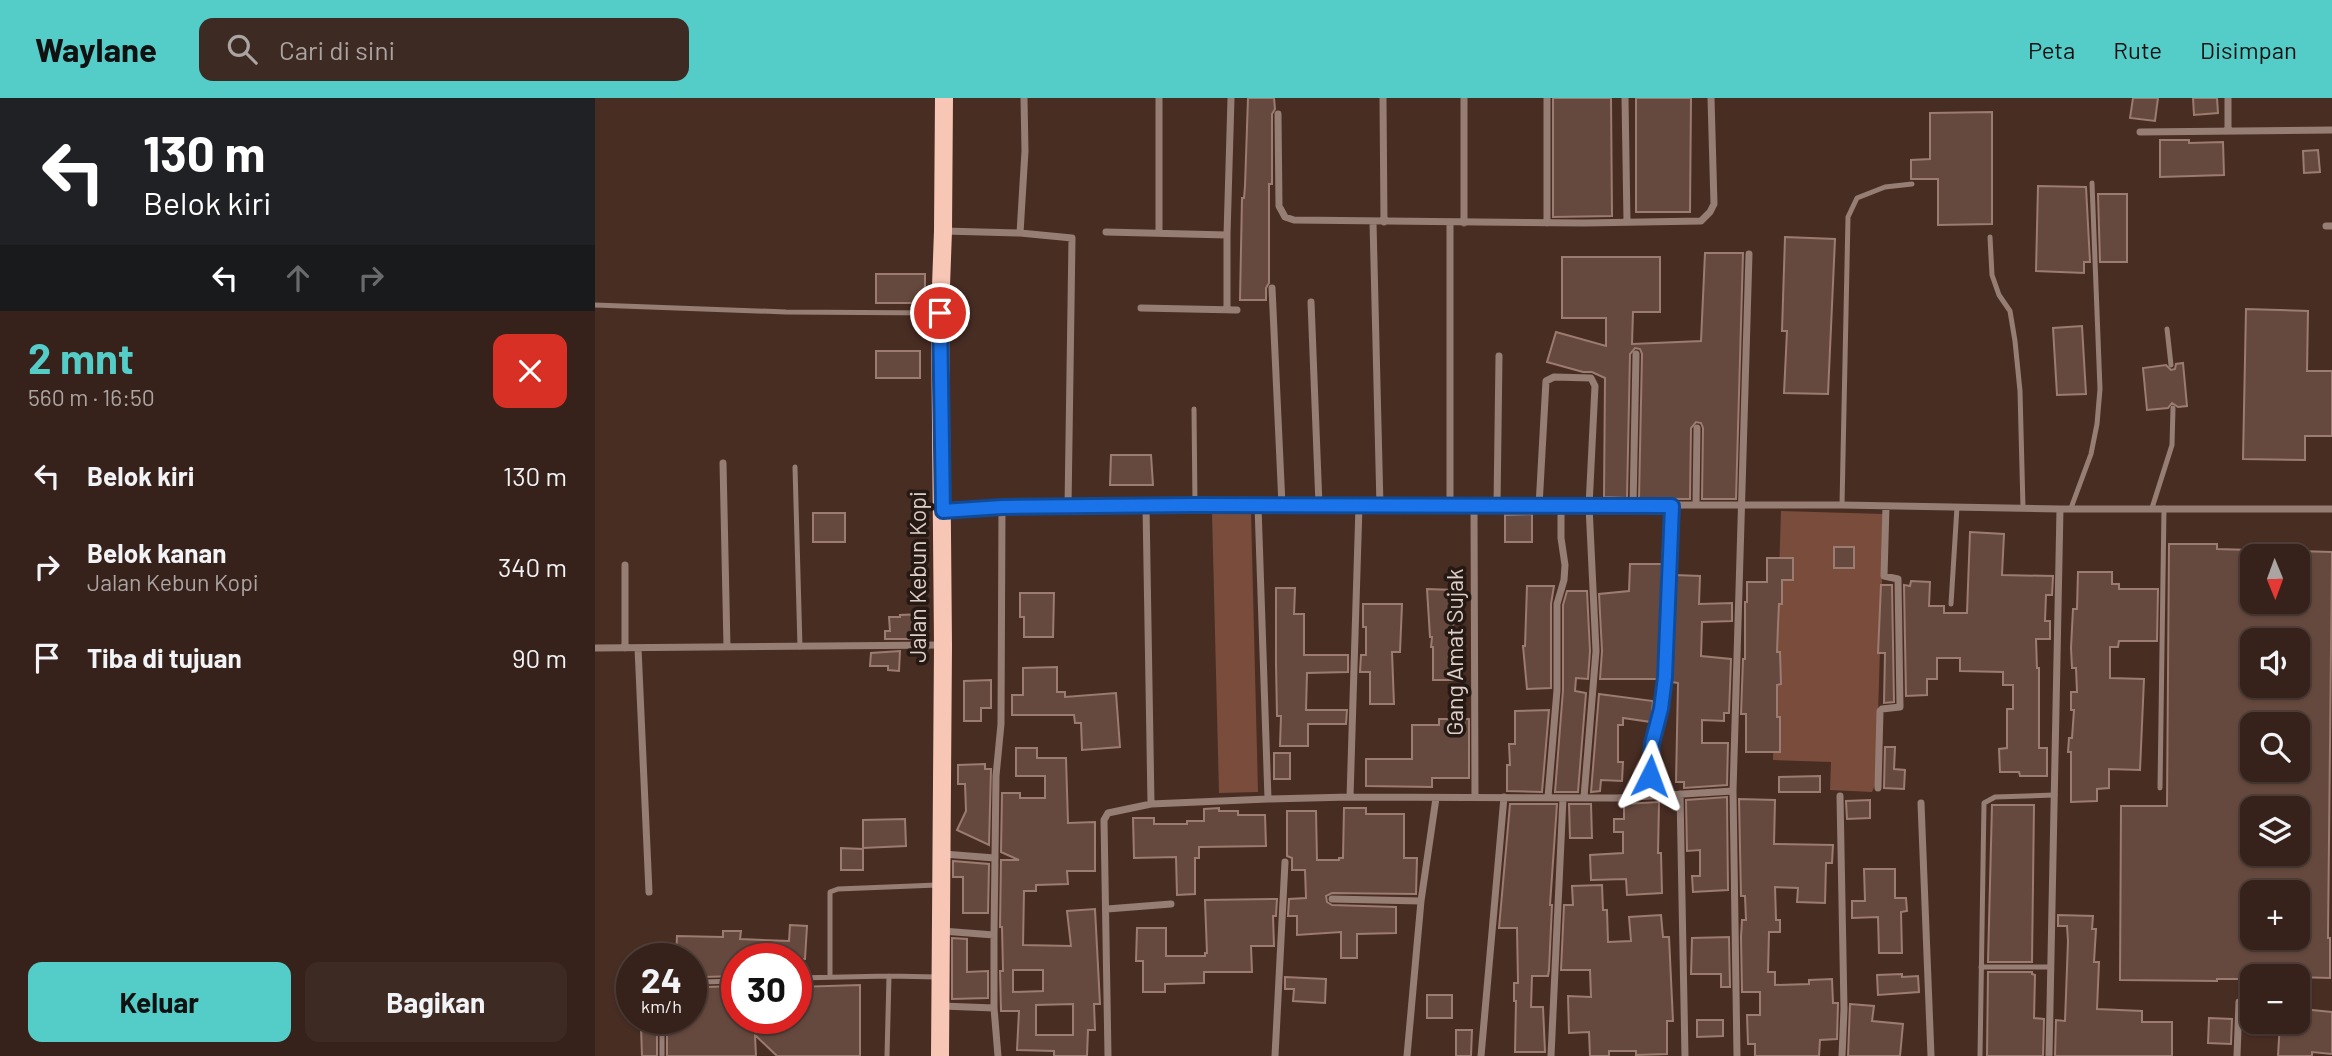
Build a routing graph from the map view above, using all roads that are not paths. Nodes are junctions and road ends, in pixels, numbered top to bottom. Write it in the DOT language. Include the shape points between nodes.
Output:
graph roads {
  1 [pos="944,98"];
  2 [pos="1024,98"];
  3 [pos="1159,98"];
  4 [pos="1231,98"];
  5 [pos="1383,98"];
  6 [pos="1464,98"];
  7 [pos="1547,98"];
  8 [pos="1625,98"];
  9 [pos="1711,98"];
  10 [pos="2228,98"];
  11 [pos="1278,114"];
  12 [pos="2228,130"];
  13 [pos="2332,130"];
  14 [pos="2140,132"];
  15 [pos="2092,183"];
  16 [pos="1912,184"];
  17 [pos="1373,222"];
  18 [pos="1384,222"];
  19 [pos="1627,222"];
  20 [pos="1450,223"];
  21 [pos="1464,223"];
  22 [pos="1547,223"];
  23 [pos="943,231"];
  24 [pos="1106,232"];
  25 [pos="1020,233"];
  26 [pos="1159,233"];
  27 [pos="1227,235"];
  28 [pos="1990,237"];
  29 [pos="1749,254"];
  30 [pos="1272,288"];
  31 [pos="1311,302"];
  32 [pos="595,305"];
  33 [pos="1141,308"];
  34 [pos="1227,310"];
  35 [pos="1237,310"];
  36 [pos="940,313"];
  37 [pos="2167,329"];
  38 [pos="1636,354"];
  39 [pos="1499,356"];
  40 [pos="2171,365"];
  41 [pos="2173,408"];
  42 [pos="1194,409"];
  43 [pos="1697,428"];
  44 [pos="723,463"];
  45 [pos="795,467"];
  46 [pos="1195,505"];
  47 [pos="1282,505"];
  48 [pos="1318,505"];
  49 [pos="1450,505"];
  50 [pos="1497,505"];
  51 [pos="1696,505"];
  52 [pos="1741,505"];
  53 [pos="1842,505"];
  54 [pos="1146,506"];
  55 [pos="1258,506"];
  56 [pos="1359,506"];
  57 [pos="1380,506"];
  58 [pos="1474,506"];
  59 [pos="1539,506"];
  60 [pos="1561,506"];
  61 [pos="1589,506"];
  62 [pos="1633,506"];
  63 [pos="1672,506"];
  64 [pos="1886,506"];
  65 [pos="1002,507"];
  66 [pos="1068,507"];
  67 [pos="1957,508"];
  68 [pos="2023,508"];
  69 [pos="2152,508"];
  70 [pos="2164,508"];
  71 [pos="2060,509"];
  72 [pos="2071,509"];
  73 [pos="2332,509"];
  74 [pos="943,511"];
  75 [pos="625,565"];
  76 [pos="1951,604"];
  77 [pos="943,645"];
  78 [pos="800,647"];
  79 [pos="595,648"];
  80 [pos="625,648"];
  81 [pos="638,648"];
  82 [pos="727,648"];
  83 [pos="1878,788"];
  84 [pos="2160,788"];
  85 [pos="1733,791"];
  86 [pos="1680,794"];
  87 [pos="2055,795"];
  88 [pos="1649,796"];
  89 [pos="1840,796"];
  90 [pos="1350,797"];
  91 [pos="1475,797"];
  92 [pos="1504,797"];
  93 [pos="1548,797"];
  94 [pos="1584,797"];
  95 [pos="1436,798"];
  96 [pos="1563,798"];
  97 [pos="1268,799"];
  98 [pos="1921,803"];
  99 [pos="1151,804"];
  100 [pos="941,854"];
  101 [pos="995,858"];
  102 [pos="1285,862"];
  103 [pos="941,885"];
  104 [pos="649,892"];
  105 [pos="1332,899"];
  106 [pos="1421,901"];
  107 [pos="1171,904"];
  108 [pos="1107,909"];
  109 [pos="940,931"];
  110 [pos="993,934"];
  111 [pos="1981,967"];
  112 [pos="2050,967"];
  113 [pos="889,975"];
  114 [pos="830,977"];
  115 [pos="940,977"];
  116 [pos="812,978"];
  117 [pos="2239,1002"];
  118 [pos="940,1006"];
  119 [pos="994,1008"];
  120 [pos="662,1034"];
  121 [pos="662,1056"];
  122 [pos="887,1056"];
  123 [pos="940,1056"];
  124 [pos="998,1056"];
  125 [pos="1108,1056"];
  126 [pos="1275,1056"];
  127 [pos="1407,1056"];
  128 [pos="1481,1056"];
  129 [pos="1551,1056"];
  130 [pos="1685,1056"];
  131 [pos="1737,1056"];
  132 [pos="1842,1056"];
  133 [pos="1931,1056"];
  134 [pos="1980,1056"];
  135 [pos="2049,1056"];
  136 [pos="2237,1056"];
  1 -- 23 [label="main road, Jalan Kebun Kopi"];
  2 -- 25 [label="street"];
  3 -- 26 [label="street"];
  4 -- 27 [label="street"];
  5 -- 18 [label="street"];
  6 -- 21 [label="street"];
  7 -- 22 [label="street"];
  8 -- 19 [label="street"];
  9 -- 19 [label="street" via="1714,204 1710,212 1701,221"];
  10 -- 12 [label="street"];
  11 -- 17 [label="street" via="1279,206 1285,217"];
  12 -- 13 [label="street"];
  12 -- 14 [label="street"];
  15 -- 72 [label="lane" via="2099,401 2091,454"];
  16 -- 53 [label="lane" via="1885,187 1857,198 1848,217"];
  17 -- 18 [label="street"];
  17 -- 57 [label="street"];
  18 -- 20 [label="street"];
  19 -- 22 [label="street"];
  20 -- 21 [label="street"];
  20 -- 49 [label="street"];
  21 -- 22 [label="street"];
  23 -- 25 [label="street"];
  23 -- 36 [label="main road, Jalan Kebun Kopi"];
  24 -- 26 [label="street"];
  25 -- 66 [label="street" via="1073,240"];
  26 -- 27 [label="street"];
  27 -- 34 [label="street"];
  28 -- 68 [label="lane" via="1992,275 2010,311 2015,341"];
  29 -- 52 [label="street"];
  30 -- 47 [label="street"];
  31 -- 48 [label="street"];
  32 -- 36 [label="lane"];
  33 -- 34 [label="street"];
  34 -- 35 [label="street"];
  36 -- 74 [label="main road, Jalan Kebun Kopi"];
  37 -- 40 [label="lane"];
  38 -- 62 [label="street"];
  39 -- 50 [label="street"];
  41 -- 69 [label="lane" via="2172,445"];
  42 -- 46 [label="lane"];
  43 -- 51 [label="street"];
  44 -- 82 [label="street"];
  45 -- 78 [label="lane"];
  46 -- 54 [label="street"];
  46 -- 55 [label="street"];
  47 -- 48 [label="street"];
  47 -- 55 [label="street"];
  48 -- 56 [label="street"];
  49 -- 57 [label="street"];
  49 -- 58 [label="street"];
  50 -- 58 [label="street"];
  50 -- 59 [label="street"];
  51 -- 52 [label="street"];
  51 -- 63 [label="street"];
  52 -- 53 [label="street"];
  52 -- 85 [label="street"];
  53 -- 64 [label="street"];
  54 -- 66 [label="street"];
  54 -- 99 [label="street"];
  55 -- 97 [label="street"];
  56 -- 57 [label="street"];
  56 -- 90 [label="street"];
  58 -- 91 [label="street, Gang Amat Sujak"];
  59 -- 60 [label="street"];
  59 -- 61 [label="street" via="1545,386 1549,379 1560,377 1591,378 1594,383"];
  60 -- 61 [label="street"];
  60 -- 93 [label="street" via="1565,580 1557,604 1557,690"];
  61 -- 62 [label="street"];
  61 -- 94 [label="street" via="1596,651"];
  62 -- 63 [label="street"];
  63 -- 88 [label="street" via="1665,677 1652,743"];
  64 -- 67 [label="street"];
  64 -- 83 [label="street" via="1884,576 1898,579 1900,707 1880,711"];
  65 -- 66 [label="street"];
  65 -- 74 [label="street"];
  65 -- 101 [label="street"];
  67 -- 68 [label="street"];
  67 -- 76 [label="lane"];
  68 -- 71 [label="street"];
  69 -- 70 [label="street"];
  69 -- 72 [label="street"];
  70 -- 73 [label="street"];
  70 -- 84 [label="lane"];
  71 -- 72 [label="street"];
  71 -- 87 [label="street"];
  74 -- 77 [label="main road, Jalan Kebun Kopi"];
  75 -- 80 [label="street"];
  77 -- 78 [label="street"];
  77 -- 100 [label="main road, Jalan Kebun Kopi"];
  78 -- 82 [label="street"];
  79 -- 80 [label="street"];
  80 -- 81 [label="street"];
  81 -- 82 [label="street"];
  81 -- 104 [label="street"];
  85 -- 86 [label="street"];
  85 -- 131 [label="street"];
  86 -- 88 [label="street"];
  86 -- 130 [label="street"];
  87 -- 111 [label="lane" via="1995,797 1984,803"];
  87 -- 112 [label="street"];
  88 -- 94 [label="street"];
  89 -- 132 [label="street"];
  90 -- 95 [label="street"];
  90 -- 97 [label="street"];
  91 -- 92 [label="street"];
  91 -- 95 [label="street"];
  92 -- 93 [label="street"];
  92 -- 128 [label="street"];
  93 -- 96 [label="street"];
  94 -- 96 [label="street"];
  95 -- 106 [label="street"];
  96 -- 129 [label="street"];
  97 -- 99 [label="street"];
  98 -- 133 [label="street"];
  99 -- 108 [label="street" via="1104,816"];
  100 -- 101 [label="street"];
  100 -- 103 [label="main road, Jalan Kebun Kopi"];
  101 -- 110 [label="street"];
  102 -- 126 [label="street"];
  103 -- 109 [label="main road, Jalan Kebun Kopi"];
  103 -- 114 [label="lane" via="830,892"];
  105 -- 106 [label="street"];
  106 -- 127 [label="street"];
  107 -- 108 [label="street"];
  108 -- 125 [label="street"];
  109 -- 110 [label="street"];
  109 -- 115 [label="main road, Jalan Kebun Kopi"];
  110 -- 119 [label="street"];
  111 -- 112 [label="lane"];
  111 -- 134 [label="lane"];
  112 -- 135 [label="street"];
  113 -- 114 [label="lane"];
  113 -- 115 [label="lane"];
  113 -- 122 [label="lane"];
  114 -- 116 [label="lane"];
  115 -- 118 [label="main road, Jalan Kebun Kopi"];
  117 -- 136 [label="street"];
  118 -- 119 [label="street"];
  118 -- 123 [label="main road, Jalan Kebun Kopi"];
  119 -- 124 [label="street"];
  120 -- 121 [label="lane"];
}
